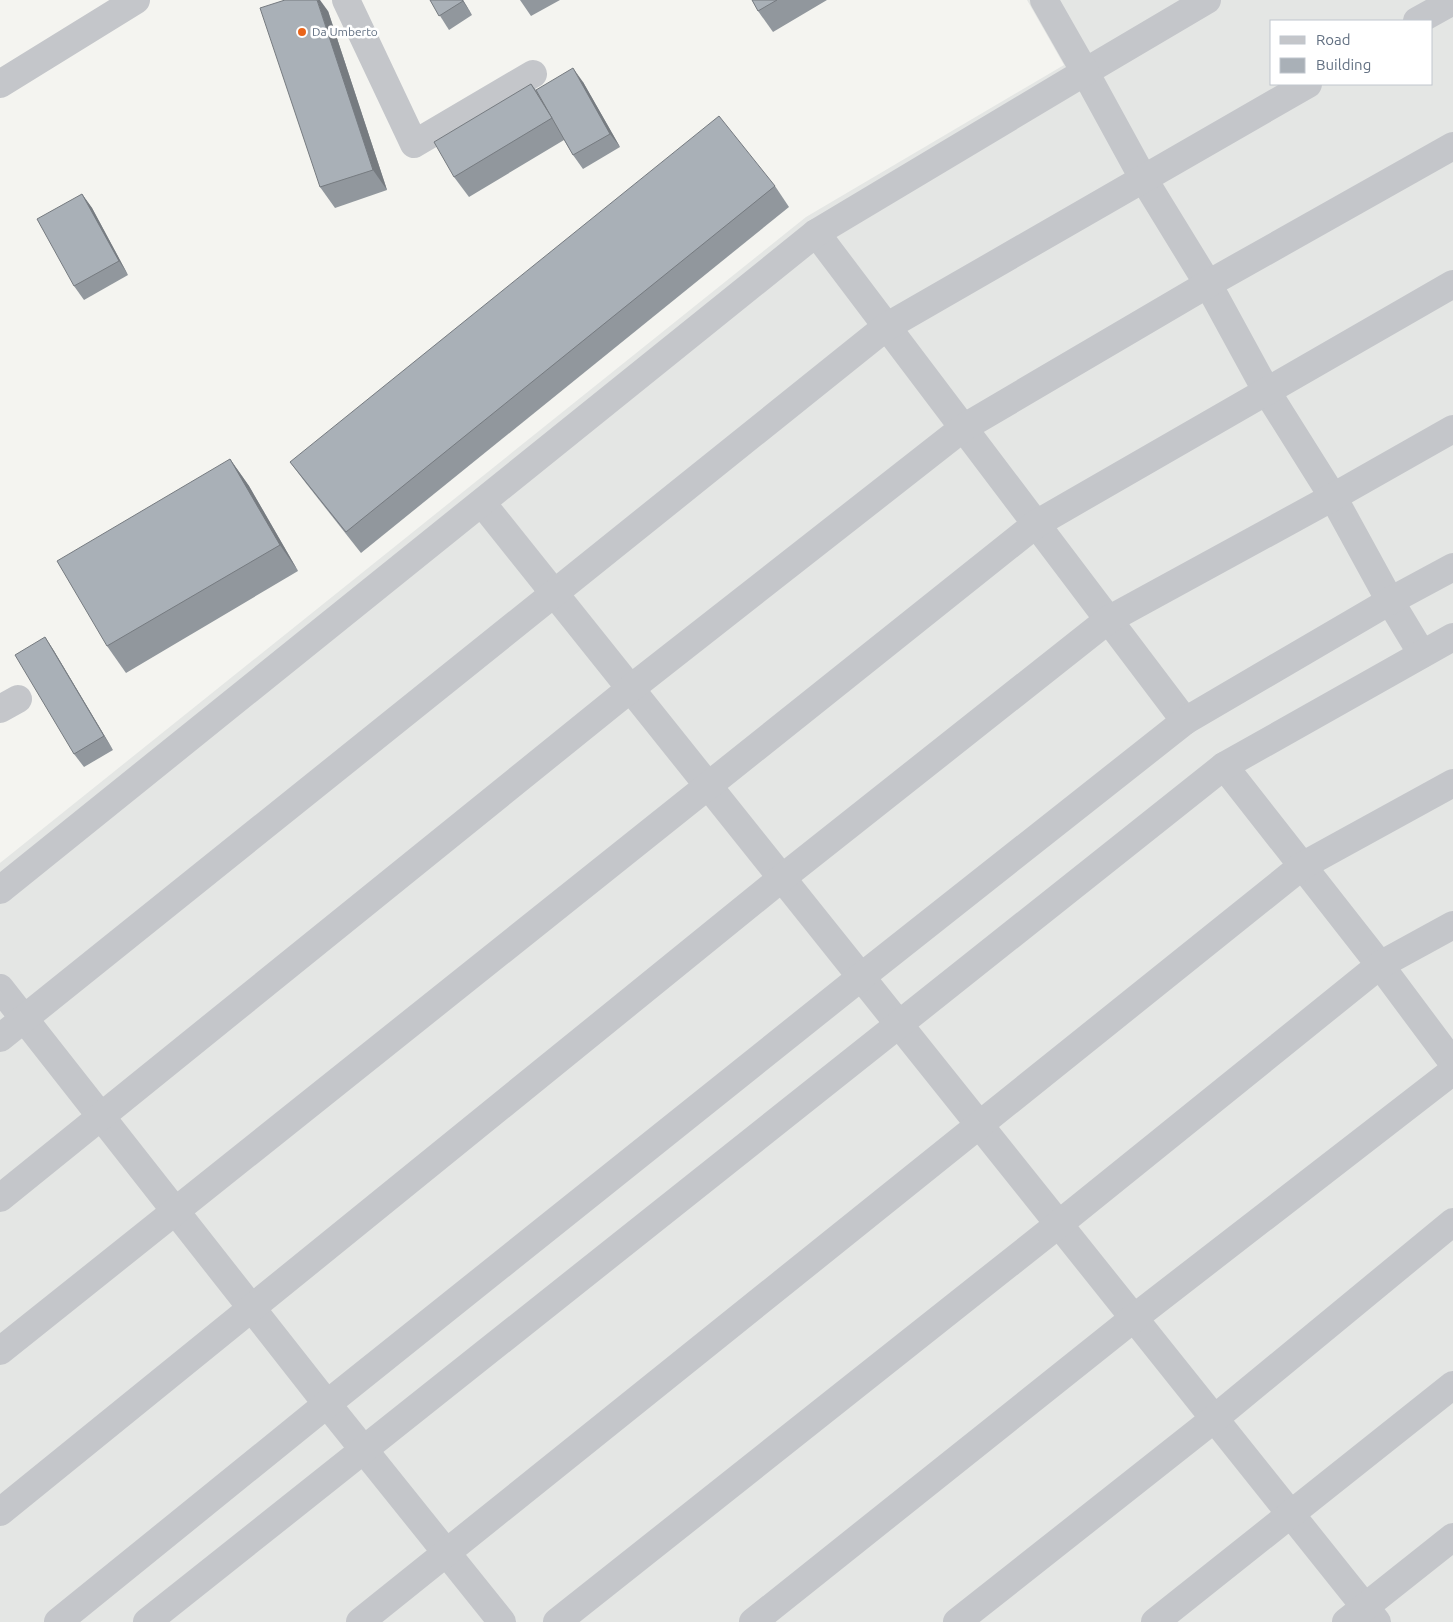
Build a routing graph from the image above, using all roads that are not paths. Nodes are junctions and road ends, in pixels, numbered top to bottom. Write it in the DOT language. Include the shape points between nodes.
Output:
graph roads {
  1 [pos="136,0"];
  2 [pos="346,0"];
  3 [pos="1044,0"];
  4 [pos="1207,0"];
  5 [pos="1453,1"];
  6 [pos="1419,20"];
  7 [pos="1085,72"];
  8 [pos="533,74"];
  9 [pos="0,84"];
  10 [pos="1306,85"];
  11 [pos="1453,146"];
  12 [pos="1144,178"];
  13 [pos="816,233"];
  14 [pos="1208,284"];
  15 [pos="1453,284"];
  16 [pos="886,327"];
  17 [pos="1268,392"];
  18 [pos="963,428"];
  19 [pos="1453,429"];
  20 [pos="1333,497"];
  21 [pos="482,502"];
  22 [pos="1036,524"];
  23 [pos="1453,567"];
  24 [pos="554,593"];
  25 [pos="1394,608"];
  26 [pos="1108,620"];
  27 [pos="1453,637"];
  28 [pos="1418,648"];
  29 [pos="630,689"];
  30 [pos="1185,721"];
  31 [pos="1224,766"];
  32 [pos="1453,783"];
  33 [pos="708,786"];
  34 [pos="1302,866"];
  35 [pos="782,878"];
  36 [pos="0,890"];
  37 [pos="1453,925"];
  38 [pos="1380,965"];
  39 [pos="866,983"];
  40 [pos="0,988"];
  41 [pos="894,1018"];
  42 [pos="24,1019"];
  43 [pos="0,1038"];
  44 [pos="1453,1063"];
  45 [pos="1453,1071"];
  46 [pos="102,1117"];
  47 [pos="980,1126"];
  48 [pos="0,1198"];
  49 [pos="176,1211"];
  50 [pos="1453,1222"];
  51 [pos="1058,1224"];
  52 [pos="252,1308"];
  53 [pos="1134,1318"];
  54 [pos="0,1351"];
  55 [pos="1453,1385"];
  56 [pos="333,1411"];
  57 [pos="1214,1419"];
  58 [pos="360,1444"];
  59 [pos="0,1512"];
  60 [pos="1292,1515"];
  61 [pos="1453,1537"];
  62 [pos="447,1553"];
  63 [pos="1363,1617"];
  64 [pos="58,1622"];
  65 [pos="147,1622"];
  66 [pos="360,1622"];
  67 [pos="502,1622"];
  68 [pos="557,1622"];
  69 [pos="753,1622"];
  70 [pos="957,1622"];
  71 [pos="1155,1622"];
  1 -- 9 [label="street"];
  2 -- 8 [label="street" via="414,144"];
  3 -- 7 [label="street"];
  4 -- 7 [label="street"];
  5 -- 6 [label="street"];
  7 -- 12 [label="street"];
  7 -- 13 [label="street"];
  10 -- 12 [label="street"];
  11 -- 14 [label="street"];
  12 -- 14 [label="street"];
  12 -- 16 [label="street"];
  13 -- 16 [label="street"];
  13 -- 21 [label="street"];
  14 -- 17 [label="street"];
  14 -- 18 [label="street"];
  15 -- 17 [label="street"];
  16 -- 18 [label="street"];
  16 -- 24 [label="street"];
  17 -- 20 [label="street"];
  17 -- 22 [label="street"];
  18 -- 22 [label="street"];
  18 -- 29 [label="street"];
  19 -- 20 [label="street"];
  20 -- 25 [label="street"];
  20 -- 26 [label="street"];
  21 -- 24 [label="street"];
  21 -- 36 [label="street"];
  22 -- 26 [label="street"];
  22 -- 33 [label="street"];
  23 -- 25 [label="street"];
  24 -- 29 [label="street"];
  24 -- 42 [label="street"];
  25 -- 28 [label="street"];
  25 -- 30 [label="street"];
  26 -- 30 [label="street"];
  26 -- 35 [label="street"];
  27 -- 28 [label="street"];
  28 -- 31 [label="street"];
  29 -- 33 [label="street"];
  29 -- 46 [label="street"];
  30 -- 39 [label="street"];
  31 -- 34 [label="street"];
  31 -- 41 [label="street"];
  32 -- 34 [label="street"];
  33 -- 35 [label="street"];
  33 -- 49 [label="street"];
  34 -- 38 [label="street"];
  34 -- 47 [label="street"];
  35 -- 39 [label="street"];
  35 -- 52 [label="street"];
  37 -- 38 [label="street"];
  38 -- 44 [label="street"];
  38 -- 51 [label="street"];
  39 -- 41 [label="street"];
  39 -- 56 [label="street"];
  40 -- 42 [label="street"];
  41 -- 47 [label="street"];
  41 -- 58 [label="street"];
  42 -- 43 [label="street"];
  42 -- 46 [label="street"];
  45 -- 53 [label="street"];
  46 -- 48 [label="street"];
  46 -- 49 [label="street"];
  47 -- 51 [label="street"];
  47 -- 62 [label="street"];
  49 -- 52 [label="street"];
  49 -- 54 [label="street"];
  50 -- 57 [label="street"];
  51 -- 53 [label="street"];
  51 -- 68 [label="street"];
  52 -- 56 [label="street"];
  52 -- 59 [label="street"];
  53 -- 57 [label="street"];
  53 -- 69 [label="street"];
  55 -- 60 [label="street"];
  56 -- 58 [label="street"];
  56 -- 64 [label="street"];
  57 -- 60 [label="street"];
  57 -- 70 [label="street"];
  58 -- 62 [label="street"];
  58 -- 65 [label="street"];
  60 -- 63 [label="street"];
  60 -- 71 [label="street"];
  61 -- 63 [label="street"];
  62 -- 66 [label="street"];
  62 -- 67 [label="street"];
}
